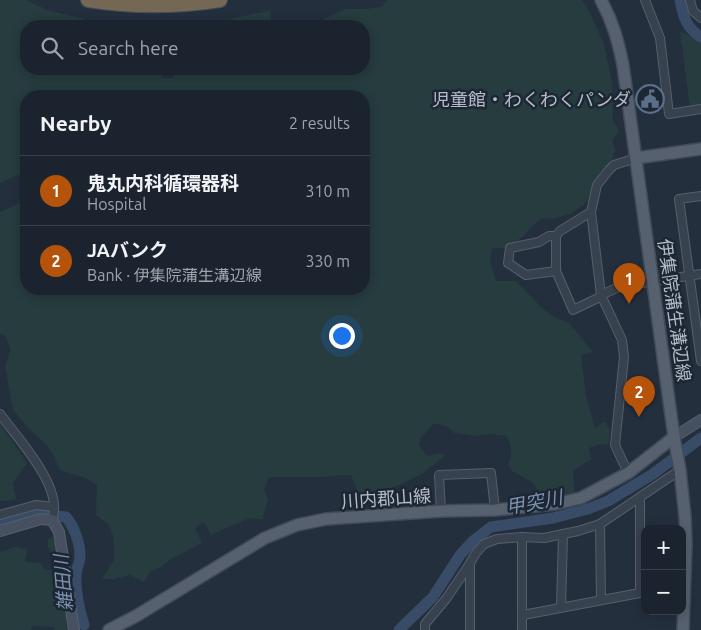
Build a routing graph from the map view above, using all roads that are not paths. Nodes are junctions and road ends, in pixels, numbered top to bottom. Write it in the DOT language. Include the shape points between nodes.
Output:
graph roads {
  1 [pos="88,0"];
  2 [pos="220,0"];
  3 [pos="601,0"];
  4 [pos="646,0"];
  5 [pos="690,0"];
  6 [pos="701,18"];
  7 [pos="701,109"];
  8 [pos="701,149"];
  9 [pos="636,158"];
  10 [pos="701,196"];
  11 [pos="591,212"];
  12 [pos="556,236"];
  13 [pos="556,271"];
  14 [pos="701,274"];
  15 [pos="690,276"];
  16 [pos="653,281"];
  17 [pos="601,295"];
  18 [pos="701,361"];
  19 [pos="0,414"];
  20 [pos="701,420"];
  21 [pos="674,437"];
  22 [pos="680,469"];
  23 [pos="628,473"];
  24 [pos="640,498"];
  25 [pos="54,507"];
  26 [pos="495,510"];
  27 [pos="442,511"];
  28 [pos="0,515"];
  29 [pos="52,520"];
  30 [pos="600,524"];
  31 [pos="0,531"];
  32 [pos="563,534"];
  33 [pos="522,537"];
  34 [pos="470,563"];
  35 [pos="642,570"];
  36 [pos="684,570"];
  37 [pos="641,593"];
  38 [pos="601,600"];
  39 [pos="561,607"];
  40 [pos="522,615"];
  41 [pos="683,615"];
  42 [pos="74,630"];
  43 [pos="109,630"];
  44 [pos="425,630"];
  45 [pos="470,630"];
  46 [pos="522,630"];
  47 [pos="683,630"];
  1 -- 2 [label="highway" via="146,6"];
  3 -- 9 [label="main road, 伊集院蒲生溝辺線" via="618,42"];
  4 -- 7 [label="street" via="660,38 669,114"];
  5 -- 6 [label="street" via="693,11"];
  8 -- 9 [label="main road"];
  9 -- 11 [label="street" via="614,165 609,170 597,185"];
  9 -- 16 [label="main road, 伊集院蒲生溝辺線"];
  10 -- 15 [label="street" via="679,199"];
  11 -- 12 [label="street"];
  11 -- 17 [label="street"];
  12 -- 13 [label="street"];
  12 -- 13 [label="street" via="510,248 508,264 526,274"];
  13 -- 17 [label="street" via="573,310"];
  14 -- 15 [label="street"];
  15 -- 16 [label="street"];
  15 -- 18 [label="street"];
  16 -- 17 [label="street" via="621,286"];
  16 -- 21 [label="main road, 伊集院蒲生溝辺線"];
  17 -- 23 [label="street" via="622,340 624,357 615,445"];
  19 -- 25 [label="street" via="47,480"];
  20 -- 21 [label="street"];
  21 -- 22 [label="main road, 伊集院蒲生溝辺線"];
  21 -- 23 [label="main road, 川内郡山線"];
  22 -- 24 [label="street"];
  22 -- 36 [label="main road, 伊集院蒲生溝辺線" via="685,516"];
  23 -- 26 [label="main road, 川内郡山線" via="581,498"];
  24 -- 30 [label="street"];
  24 -- 35 [label="street"];
  25 -- 28 [label="street" via="36,505"];
  25 -- 29 [label="street"];
  26 -- 27 [label="main road, 川内郡山線"];
  26 -- 27 [label="street" via="491,472 439,475"];
  27 -- 43 [label="main road, 川内郡山線" via="326,519 297,525 265,538"];
  29 -- 31 [label="street" via="41,519"];
  29 -- 42 [label="street" via="59,532"];
  30 -- 32 [label="street"];
  30 -- 38 [label="street"];
  32 -- 33 [label="street" via="544,538"];
  32 -- 39 [label="street"];
  33 -- 34 [label="street" via="497,539 484,544"];
  33 -- 40 [label="street"];
  34 -- 44 [label="street" via="446,600 425,624"];
  34 -- 45 [label="street"];
  37 -- 38 [label="street"];
  38 -- 39 [label="street"];
  39 -- 40 [label="street"];
  40 -- 46 [label="street"];
  41 -- 47 [label="main road, 伊集院蒲生溝辺線"];
}
